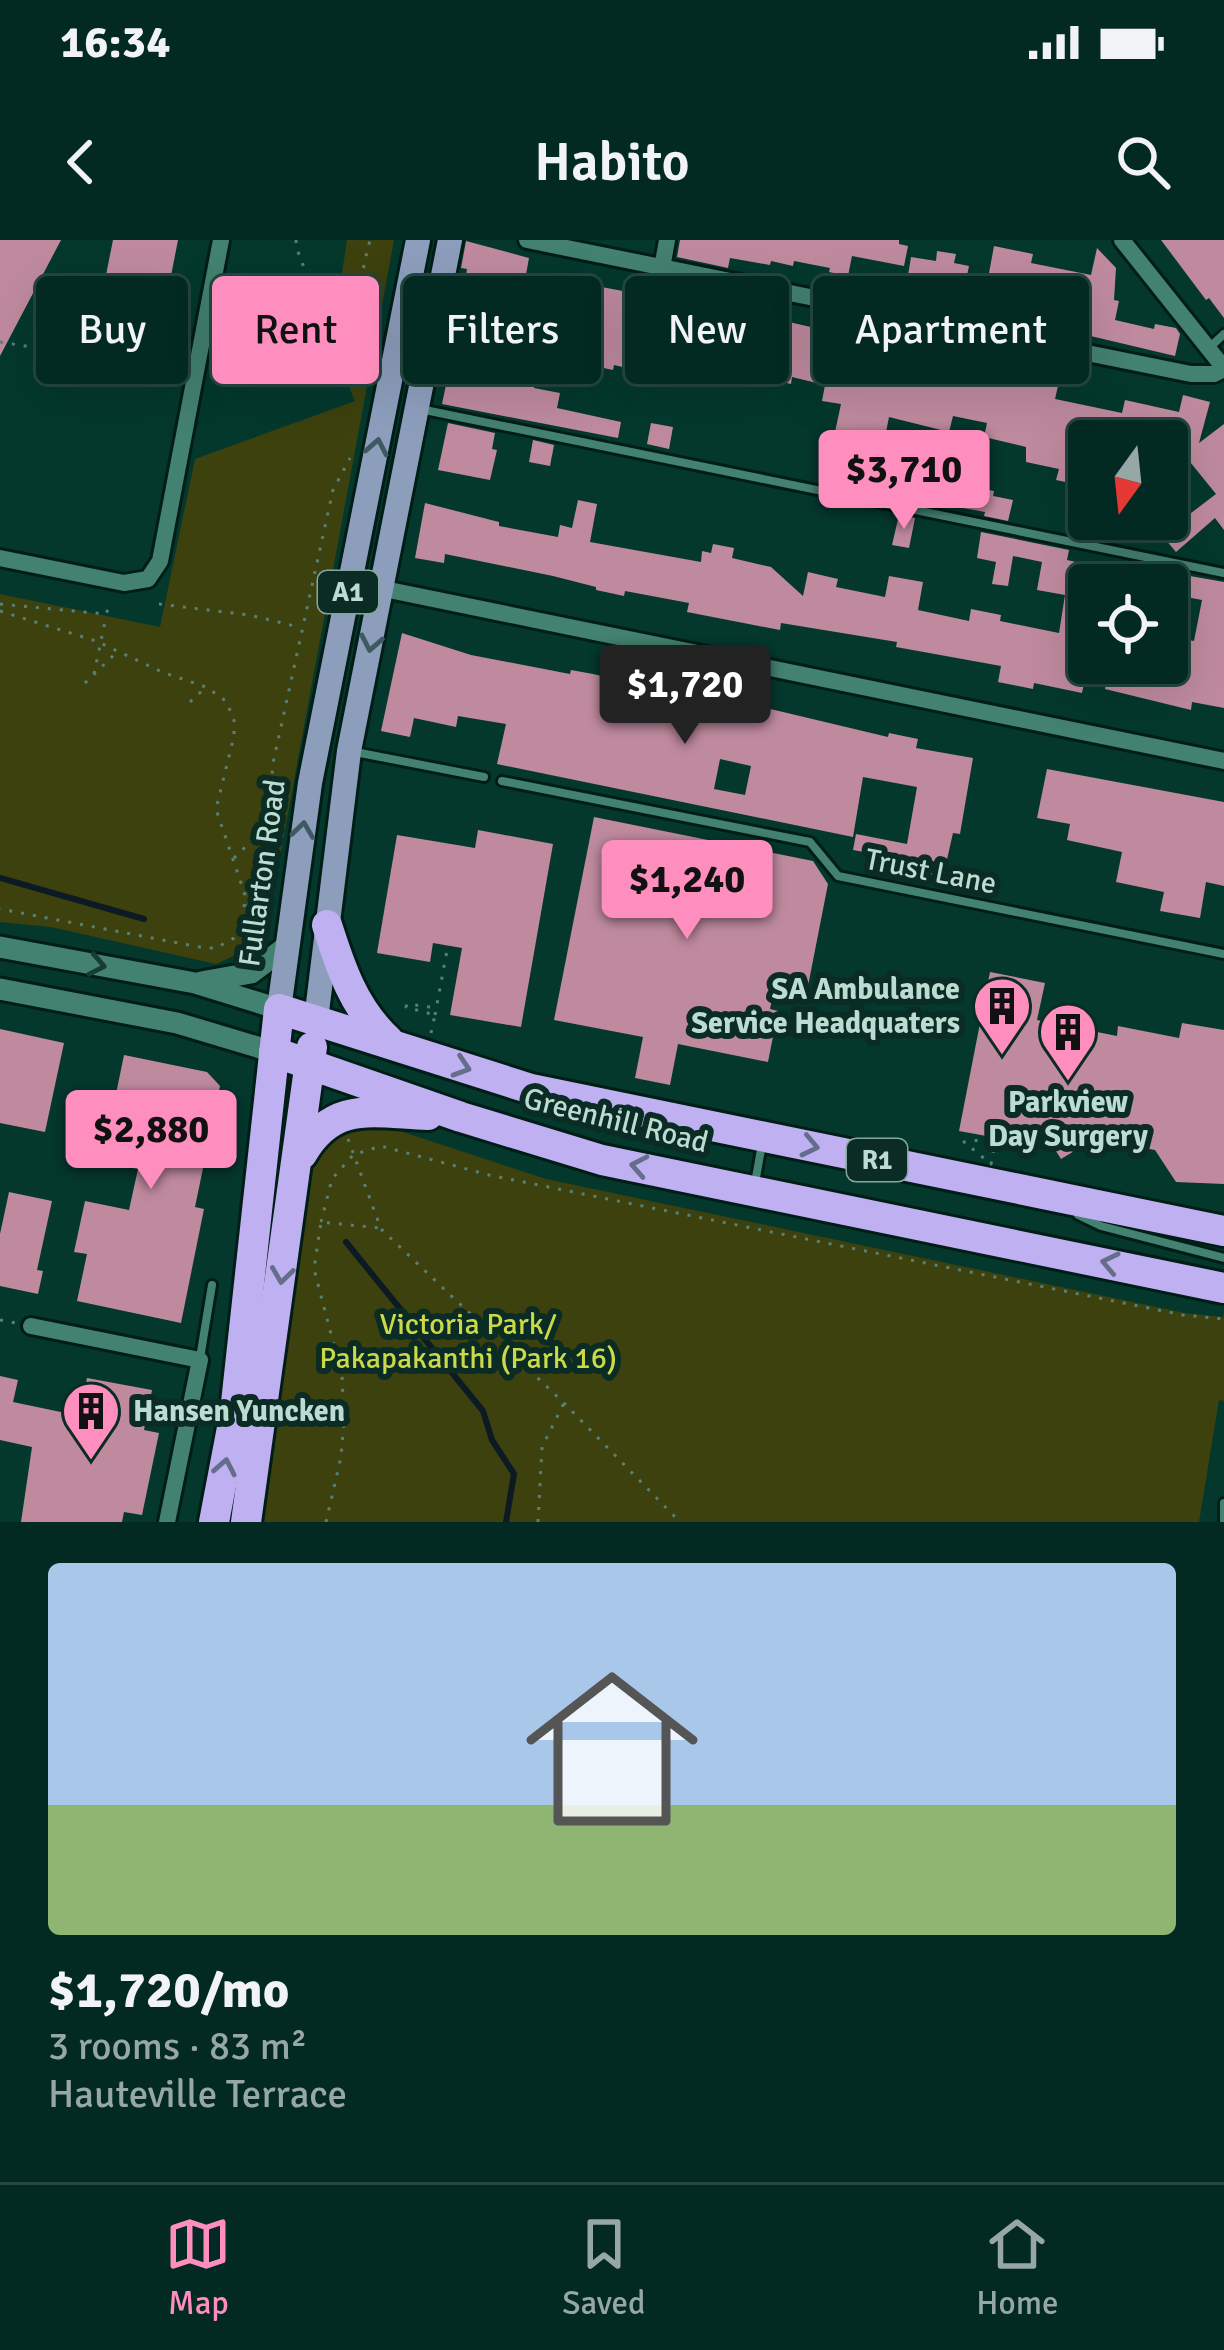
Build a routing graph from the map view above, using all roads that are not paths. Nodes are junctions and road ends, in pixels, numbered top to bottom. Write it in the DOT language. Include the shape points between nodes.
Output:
graph roads {
  1 [pos="221,240"];
  2 [pos="418,240"];
  3 [pos="449,240"];
  4 [pos="527,240"];
  5 [pos="667,240"];
  6 [pos="1122,240"];
  7 [pos="558,243"];
  8 [pos="662,268"];
  9 [pos="1224,334"];
  10 [pos="1208,349"];
  11 [pos="1224,369"];
  12 [pos="415,407"];
  13 [pos="0,559"];
  14 [pos="1224,573"];
  15 [pos="350,582"];
  16 [pos="382,589"];
  17 [pos="349,751"];
  18 [pos="1224,761"];
  19 [pos="484,777"];
  20 [pos="502,781"];
  21 [pos="327,925"];
  22 [pos="0,946"];
  23 [pos="287,946"];
  24 [pos="1224,955"];
  25 [pos="195,983"];
  26 [pos="0,989"];
  27 [pos="279,1009"];
  28 [pos="316,1020"];
  29 [pos="393,1044"];
  30 [pos="274,1052"];
  31 [pos="310,1064"];
  32 [pos="461,1117"];
  33 [pos="764,1137"];
  34 [pos="299,1159"];
  35 [pos="754,1188"];
  36 [pos="1016,1188"];
  37 [pos="1224,1231"];
  38 [pos="1224,1258"];
  39 [pos="212,1285"];
  40 [pos="1224,1288"];
  41 [pos="32,1326"];
  42 [pos="200,1360"];
  43 [pos="1224,1503"];
  44 [pos="167,1522"];
  45 [pos="214,1522"];
  46 [pos="246,1522"];
  47 [pos="1224,1522"];
  1 -- 13 [label="street" via="160,561 148,579 124,583"];
  15 -- 2 [label="main road, Fullarton Road / A1, one-way"];
  3 -- 12 [label="main road, A1"];
  4 -- 7 [label="street"];
  5 -- 8 [label="street"];
  6 -- 10 [label="street"];
  7 -- 8 [label="street"];
  8 -- 11 [label="street" via="1191,374"];
  9 -- 10 [label="lane"];
  10 -- 11 [label="street"];
  12 -- 14 [label="lane"];
  12 -- 16 [label="main road, A1"];
  15 -- 16 [label="street"];
  23 -- 15 [label="main road, Fullarton Road / A1, one-way"];
  16 -- 17 [label="main road, A1, one-way"];
  16 -- 18 [label="street"];
  17 -- 19 [label="lane"];
  17 -- 21 [label="main road, A1"];
  20 -- 24 [label="lane, Trust Lane" via="810,842 838,876"];
  21 -- 28 [label="main road, A1"];
  21 -- 29 [label="highway" via="365,1018"];
  22 -- 25 [label="main road, Greenhill Road, one-way"];
  23 -- 25 [label="main road" via="250,973"];
  23 -- 27 [label="main road, Fullarton Road / A1"];
  25 -- 27 [label="main road, Greenhill Road"];
  26 -- 30 [label="main road, Greenhill Road" via="177,1023"];
  27 -- 28 [label="highway, Greenhill Road / R1"];
  27 -- 30 [label="highway, Fullarton Road"];
  28 -- 29 [label="highway, Greenhill Road / R1"];
  28 -- 31 [label="highway, A1"];
  29 -- 33 [label="highway, Greenhill Road / R1, one-way" via="531,1089"];
  30 -- 31 [label="highway, Greenhill Road"];
  45 -- 30 [label="highway, Fullarton Road, one-way" via="235,1412"];
  31 -- 32 [label="highway, Greenhill Road"];
  31 -- 34 [label="highway"];
  32 -- 34 [label="highway, R1" via="354,1112 316,1130"];
  35 -- 32 [label="highway, Greenhill Road / R1, one-way" via="602,1160"];
  33 -- 35 [label="lane"];
  33 -- 36 [label="highway, Greenhill Road / R1, one-way"];
  34 -- 46 [label="highway, one-way"];
  40 -- 35 [label="highway, Greenhill Road / R1, one-way"];
  36 -- 37 [label="highway, Greenhill Road / R1"];
  36 -- 38 [label="lane" via="1101,1226"];
  39 -- 42 [label="lane"];
  41 -- 42 [label="street"];
  42 -- 44 [label="street"];
  43 -- 47 [label="lane"];
}
